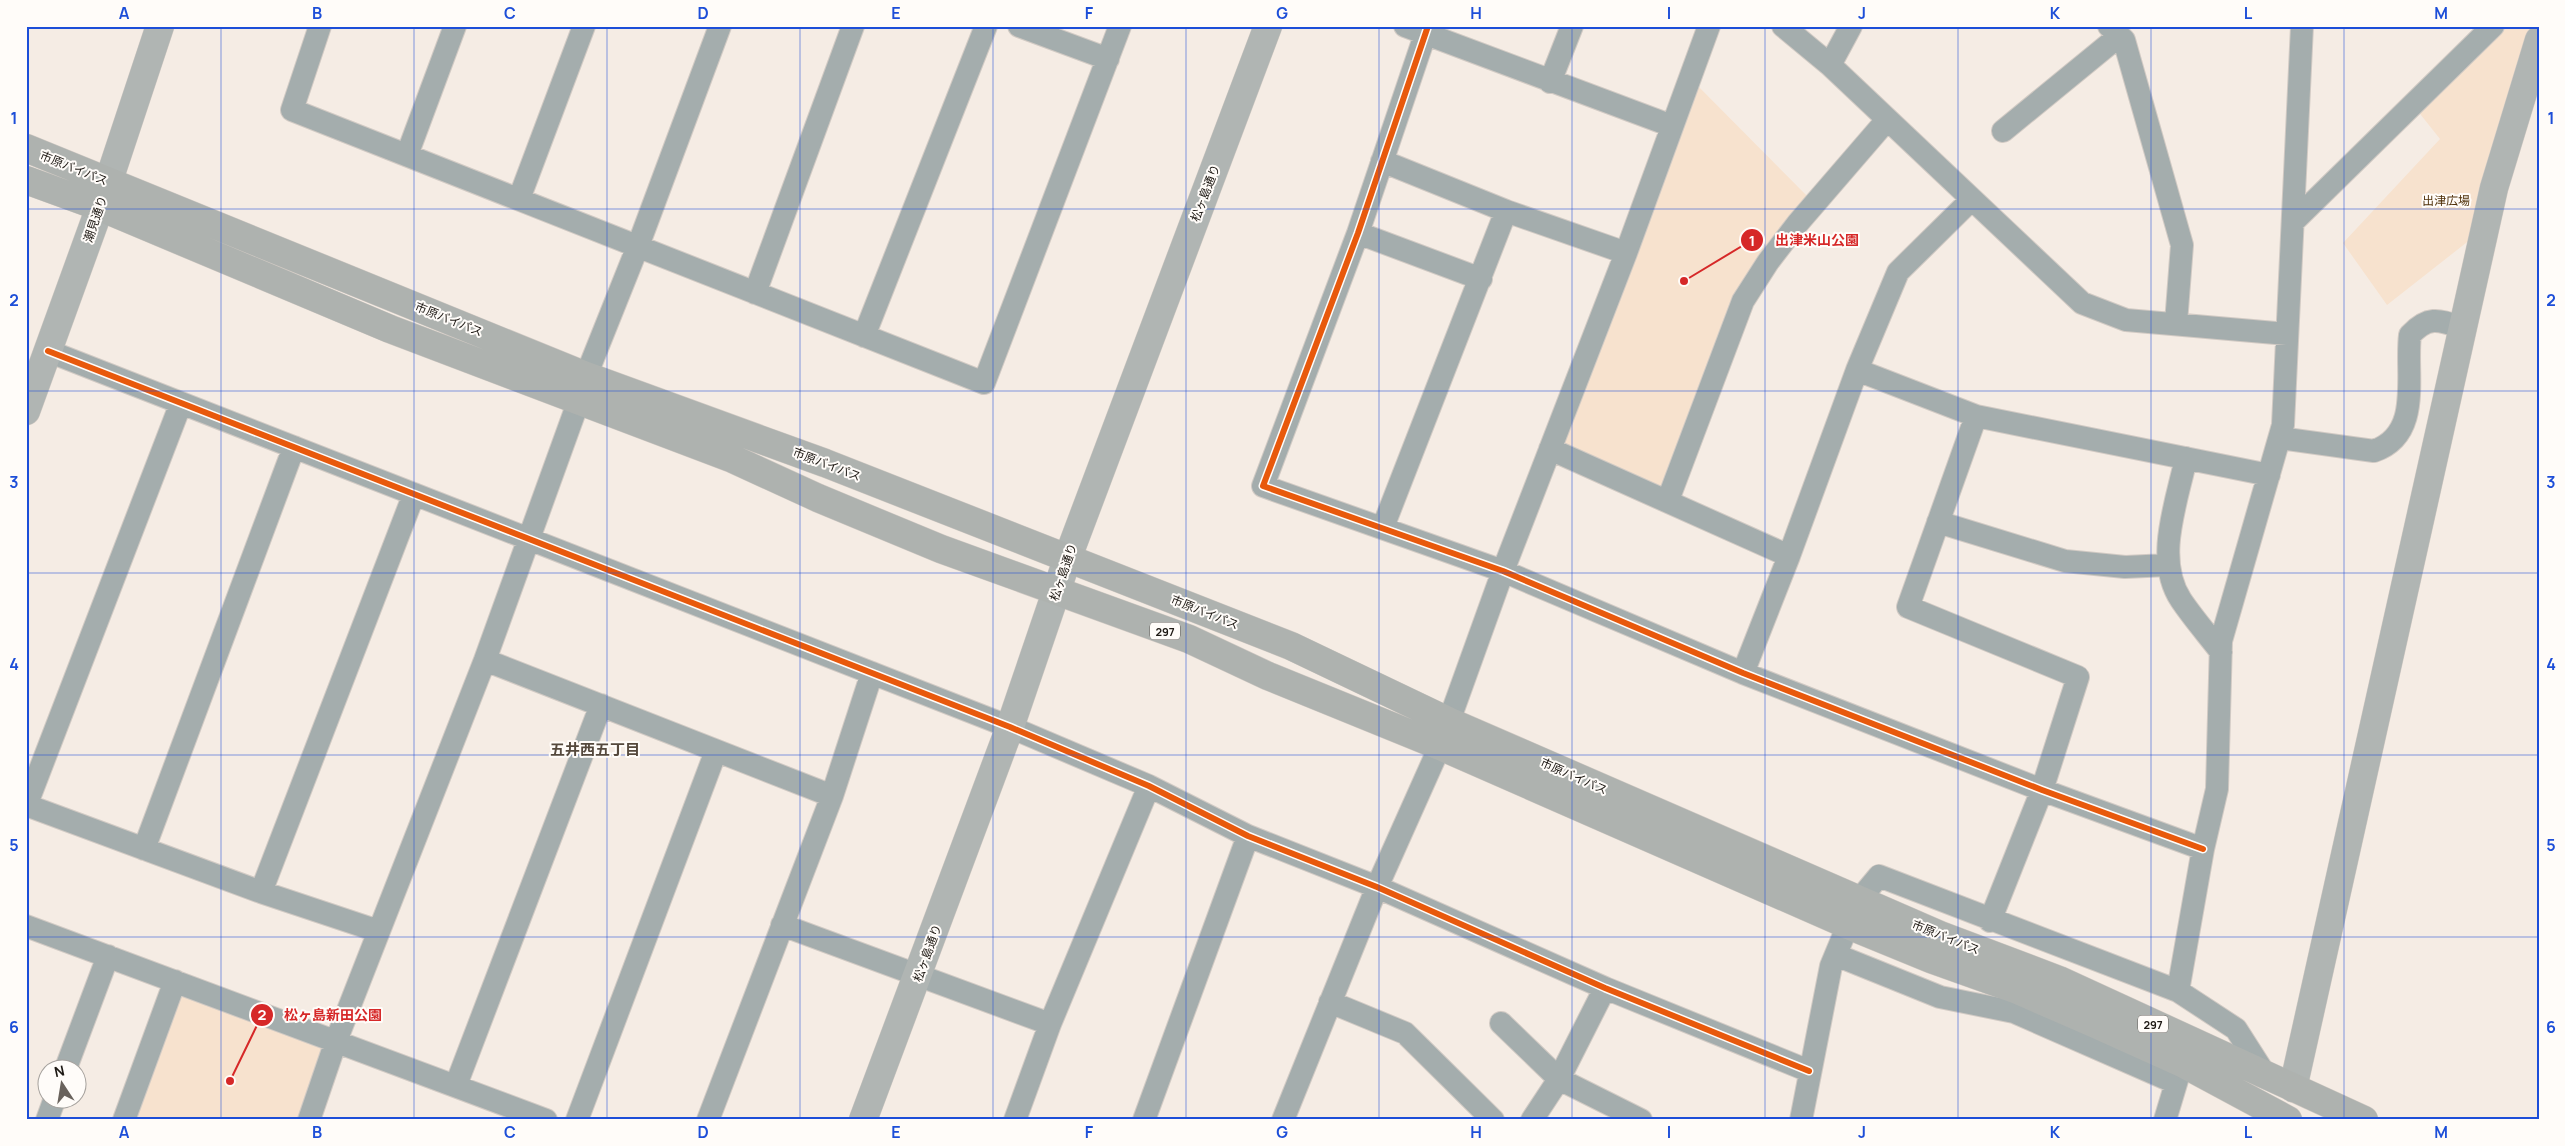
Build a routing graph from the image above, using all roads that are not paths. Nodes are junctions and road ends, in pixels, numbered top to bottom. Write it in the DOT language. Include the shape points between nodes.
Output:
graph roads {
  1 [pos="160,26"];
  2 [pos="320,26"];
  3 [pos="455,26"];
  4 [pos="584,26"];
  5 [pos="720,26"];
  6 [pos="853,26"];
  7 [pos="986,26"];
  8 [pos="1019,26"];
  9 [pos="1120,26"];
  10 [pos="1268,26"];
  11 [pos="1572,26"];
  12 [pos="1709,26"];
  13 [pos="1783,26"];
  14 [pos="1851,26"];
  15 [pos="2302,26"];
  16 [pos="2493,26"];
  17 [pos="1419,29"];
  18 [pos="2114,31"];
  19 [pos="2539,40"];
  20 [pos="1108,60"];
  21 [pos="1830,66"];
  22 [pos="1550,82"];
  23 [pos="1886,121"];
  24 [pos="1672,126"];
  25 [pos="2002,131"];
  26 [pos="26,148"];
  27 [pos="407,155"];
  28 [pos="1382,161"];
  29 [pos="26,180"];
  30 [pos="104,194"];
  31 [pos="518,199"];
  32 [pos="1971,200"];
  33 [pos="1506,211"];
  34 [pos="2293,222"];
  35 [pos="1358,233"];
  36 [pos="638,246"];
  37 [pos="1626,253"];
  38 [pos="1481,279"];
  39 [pos="755,292"];
  40 [pos="2176,323"];
  41 [pos="2463,328"];
  42 [pos="2287,334"];
  43 [pos="864,336"];
  44 [pos="48,351"];
  45 [pos="1857,370"];
  46 [pos="583,388"];
  47 [pos="181,403"];
  48 [pos="26,411"];
  49 [pos="1976,416"];
  50 [pos="2280,438"];
  51 [pos="294,447"];
  52 [pos="1550,449"];
  53 [pos="2186,458"];
  54 [pos="2269,475"];
  55 [pos="414,494"];
  56 [pos="1668,500"];
  57 [pos="1938,522"];
  58 [pos="1383,527"];
  59 [pos="529,540"];
  60 [pos="1789,556"];
  61 [pos="1068,557"];
  62 [pos="2168,565"];
  63 [pos="1503,571"];
  64 [pos="1056,591"];
  65 [pos="2221,652"];
  66 [pos="485,660"];
  67 [pos="872,673"];
  68 [pos="1743,674"];
  69 [pos="601,705"];
  70 [pos="1010,727"];
  71 [pos="1444,733"];
  72 [pos="716,751"];
  73 [pos="1148,786"];
  74 [pos="2042,790"];
  75 [pos="832,796"];
  76 [pos="26,805"];
  77 [pos="1248,836"];
  78 [pos="144,849"];
  79 [pos="2203,849"];
  80 [pos="1377,887"];
  81 [pos="261,892"];
  82 [pos="1859,900"];
  83 [pos="1990,921"];
  84 [pos="782,925"];
  85 [pos="1848,925"];
  86 [pos="26,926"];
  87 [pos="378,931"];
  88 [pos="1836,955"];
  89 [pos="108,956"];
  90 [pos="918,976"];
  91 [pos="175,981"];
  92 [pos="1605,988"];
  93 [pos="2178,991"];
  94 [pos="1330,1002"];
  95 [pos="1501,1023"];
  96 [pos="1050,1024"];
  97 [pos="336,1041"];
  98 [pos="70,1058"];
  99 [pos="2182,1062"];
  100 [pos="1809,1071"];
  101 [pos="2266,1076"];
  102 [pos="1559,1079"];
  103 [pos="456,1085"];
  104 [pos="2293,1088"];
  105 [pos="51,1108"];
  106 [pos="47,1120"];
  107 [pos="124,1120"];
  108 [pos="309,1120"];
  109 [pos="546,1120"];
  110 [pos="577,1120"];
  111 [pos="708,1120"];
  112 [pos="863,1120"];
  113 [pos="1016,1120"];
  114 [pos="1144,1120"];
  115 [pos="1282,1120"];
  116 [pos="1493,1120"];
  117 [pos="1532,1120"];
  118 [pos="1641,1120"];
  119 [pos="1801,1120"];
  120 [pos="2165,1120"];
  121 [pos="2288,1120"];
  122 [pos="2364,1120"];
  1 -- 30 [label="street, 潮見通り"];
  2 -- 27 [label="street" via="292,110"];
  3 -- 27 [label="street"];
  4 -- 31 [label="street"];
  5 -- 36 [label="street"];
  6 -- 39 [label="street"];
  7 -- 43 [label="street"];
  8 -- 20 [label="street"];
  9 -- 20 [label="street"];
  10 -- 61 [label="street, 松ヶ島通り"];
  11 -- 22 [label="street"];
  12 -- 24 [label="street"];
  13 -- 21 [label="street"];
  14 -- 21 [label="street"];
  15 -- 34 [label="street"];
  16 -- 34 [label="street"];
  17 -- 22 [label="street"];
  17 -- 28 [label="street"];
  18 -- 25 [label="street"];
  18 -- 40 [label="street" via="2124,40 2182,244"];
  19 -- 41 [label="street" via="2494,188"];
  20 -- 43 [label="street" via="984,383"];
  21 -- 23 [label="street"];
  22 -- 24 [label="street"];
  23 -- 32 [label="street"];
  23 -- 56 [label="street" via="1780,246 1743,301"];
  24 -- 37 [label="street"];
  26 -- 30 [label="highway, 市原バイパス / 297"];
  27 -- 31 [label="street"];
  28 -- 33 [label="street"];
  28 -- 35 [label="street"];
  29 -- 30 [label="highway, 市原バイパス / 297"];
  30 -- 44 [label="street, 潮見通り"];
  30 -- 46 [label="highway, 市原バイパス / 297" via="390,329"];
  31 -- 36 [label="street"];
  32 -- 40 [label="street" via="2082,303 2126,320"];
  32 -- 45 [label="street" via="1898,272"];
  33 -- 37 [label="street"];
  33 -- 38 [label="street"];
  34 -- 42 [label="street"];
  35 -- 38 [label="street"];
  35 -- 58 [label="street" via="1264,486"];
  36 -- 39 [label="street"];
  36 -- 46 [label="street"];
  37 -- 52 [label="street"];
  38 -- 58 [label="street"];
  39 -- 43 [label="street"];
  40 -- 42 [label="street"];
  41 -- 50 [label="street" via="2435,319 2420,325 2410,335 2409,403 2404,423 2393,441 2382,448 2374,451"];
  41 -- 104 [label="street"];
  42 -- 50 [label="street"];
  44 -- 47 [label="street"];
  44 -- 48 [label="street, 潮見通り"];
  45 -- 49 [label="street"];
  45 -- 60 [label="street"];
  46 -- 59 [label="street"];
  46 -- 61 [label="highway, 市原バイパス / 297" via="825,463"];
  46 -- 64 [label="highway, 市原バイパス / 297" via="732,460 942,549"];
  47 -- 51 [label="street"];
  47 -- 76 [label="street"];
  49 -- 53 [label="street"];
  49 -- 57 [label="street"];
  50 -- 54 [label="street"];
  51 -- 55 [label="street"];
  51 -- 78 [label="street"];
  52 -- 56 [label="street"];
  52 -- 63 [label="street"];
  53 -- 54 [label="street"];
  53 -- 62 [label="street" via="2168,548"];
  54 -- 65 [label="street" via="2221,641"];
  55 -- 59 [label="street"];
  55 -- 81 [label="street"];
  56 -- 60 [label="street"];
  57 -- 62 [label="street" via="2065,561 2125,567"];
  57 -- 74 [label="street" via="1908,607 2078,677"];
  58 -- 63 [label="street"];
  59 -- 66 [label="street"];
  59 -- 67 [label="street"];
  60 -- 68 [label="street"];
  61 -- 64 [label="street, 松ヶ島通り"];
  61 -- 71 [label="highway, 市原バイパス / 297" via="1292,646"];
  62 -- 65 [label="street" via="2180,598"];
  63 -- 68 [label="street"];
  63 -- 71 [label="street"];
  64 -- 70 [label="street, 松ヶ島通り"];
  64 -- 71 [label="highway, 市原バイパス / 297" via="1189,639 1268,676"];
  65 -- 79 [label="street" via="2217,789"];
  66 -- 69 [label="street"];
  66 -- 87 [label="street"];
  67 -- 70 [label="street"];
  67 -- 75 [label="street"];
  68 -- 74 [label="street"];
  69 -- 72 [label="street"];
  69 -- 103 [label="street"];
  70 -- 73 [label="street"];
  70 -- 90 [label="street, 松ヶ島通り"];
  71 -- 80 [label="street"];
  71 -- 82 [label="highway, 市原バイパス / 297"];
  71 -- 85 [label="highway, 市原バイパス / 297"];
  72 -- 75 [label="street"];
  72 -- 110 [label="street"];
  73 -- 77 [label="street"];
  73 -- 96 [label="street"];
  74 -- 79 [label="street"];
  74 -- 83 [label="street"];
  75 -- 84 [label="street"];
  76 -- 78 [label="street"];
  77 -- 80 [label="street"];
  77 -- 114 [label="street"];
  78 -- 81 [label="street"];
  79 -- 93 [label="street"];
  80 -- 92 [label="street"];
  80 -- 94 [label="street"];
  81 -- 87 [label="street"];
  82 -- 83 [label="street" via="1878,876"];
  82 -- 99 [label="highway, 市原バイパス / 297" via="2059,980"];
  83 -- 93 [label="street"];
  84 -- 90 [label="street"];
  84 -- 111 [label="street"];
  85 -- 88 [label="street"];
  85 -- 99 [label="highway, 市原バイパス / 297" via="2015,989"];
  86 -- 89 [label="street"];
  87 -- 97 [label="street"];
  88 -- 99 [label="street" via="1940,997 2014,1012"];
  88 -- 100 [label="street"];
  89 -- 91 [label="street"];
  89 -- 98 [label="street"];
  90 -- 96 [label="street"];
  90 -- 112 [label="street, 松ヶ島通り"];
  91 -- 97 [label="street"];
  91 -- 107 [label="street"];
  92 -- 100 [label="street"];
  92 -- 102 [label="street"];
  93 -- 101 [label="street" via="2236,1029"];
  94 -- 115 [label="street"];
  94 -- 116 [label="street" via="1405,1033"];
  95 -- 102 [label="street"];
  96 -- 113 [label="street"];
  97 -- 103 [label="street"];
  97 -- 108 [label="street"];
  99 -- 101 [label="highway, 市原バイパス / 297"];
  99 -- 120 [label="street"];
  99 -- 121 [label="highway, 市原バイパス / 297"];
  100 -- 119 [label="street"];
  101 -- 104 [label="highway, 市原バイパス / 297"];
  102 -- 117 [label="street"];
  102 -- 118 [label="street"];
  103 -- 109 [label="street"];
  104 -- 122 [label="highway, 市原バイパス / 297"];
  105 -- 106 [label="street"];
}
